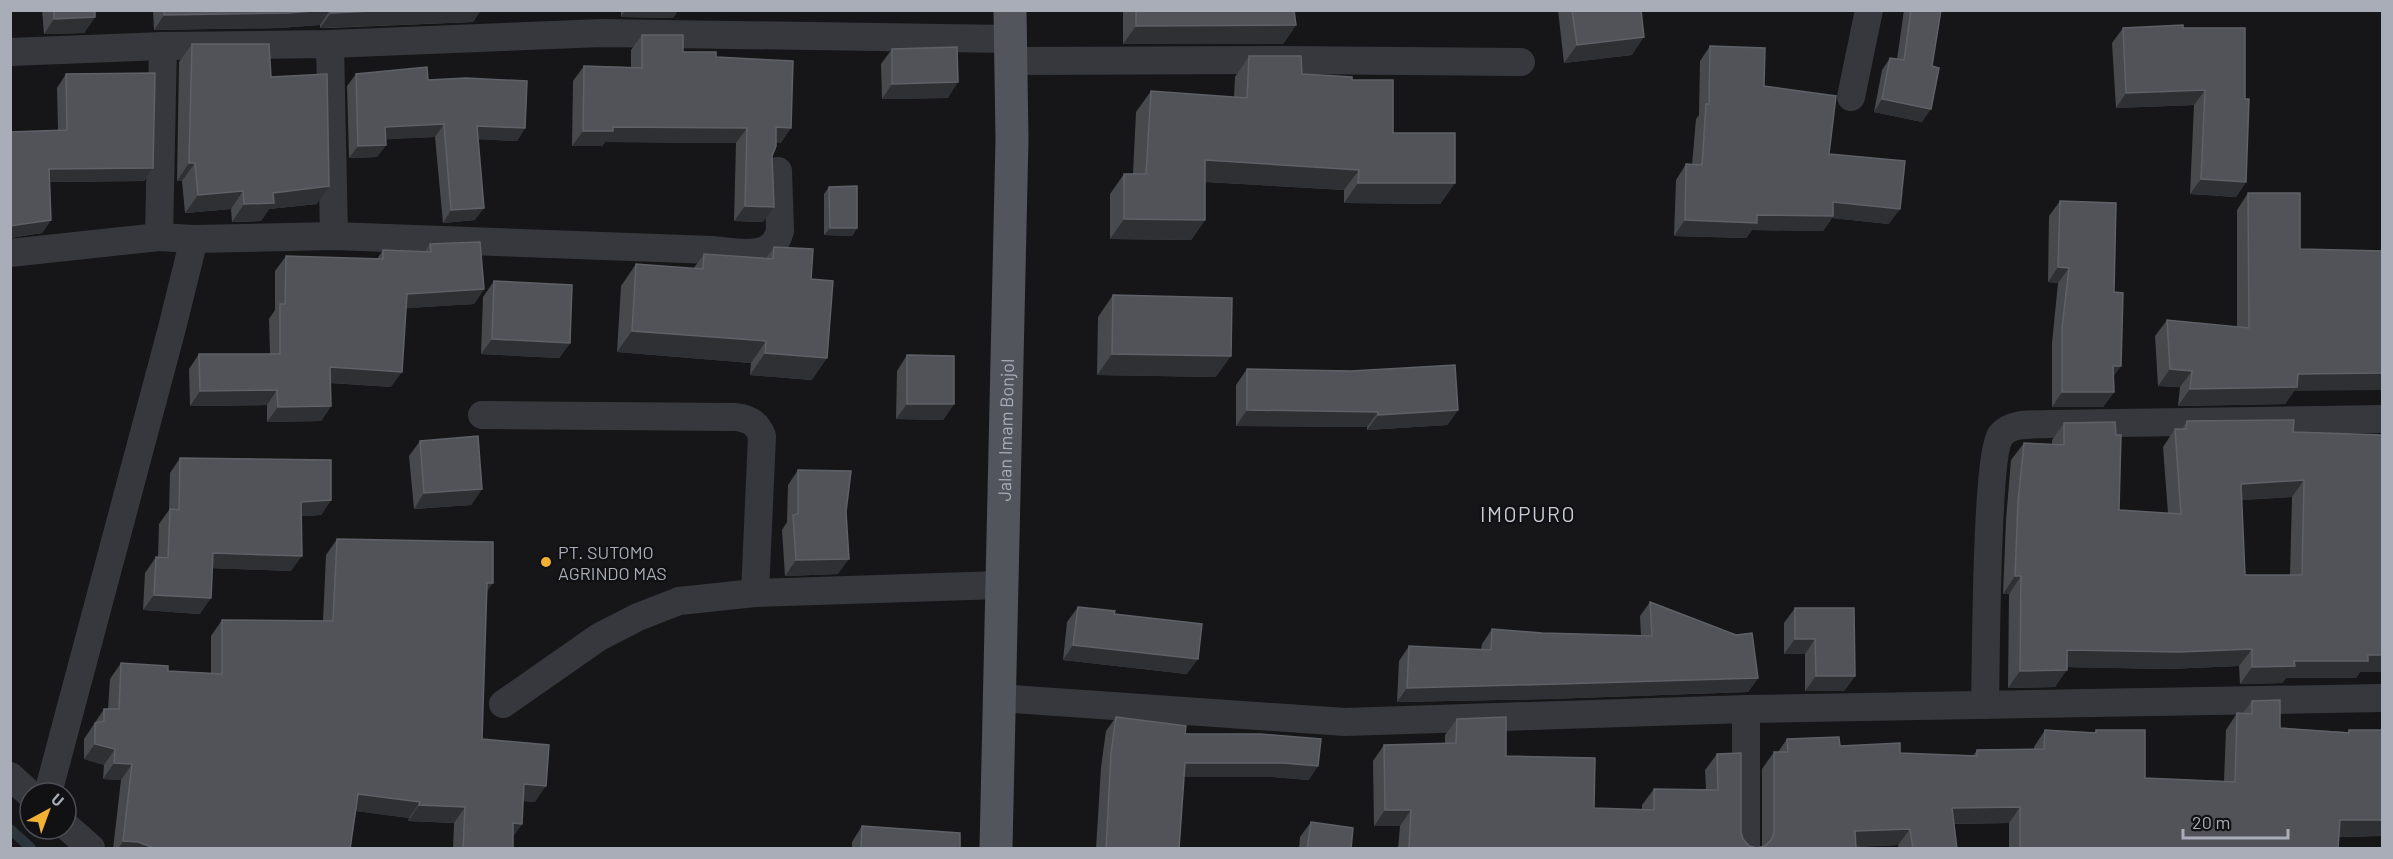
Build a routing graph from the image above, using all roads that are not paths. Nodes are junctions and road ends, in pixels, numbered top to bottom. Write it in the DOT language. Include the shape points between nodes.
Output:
graph roads {
  1 [pos="1869,10"];
  2 [pos="1010,37"];
  3 [pos="330,44"];
  4 [pos="163,46"];
  5 [pos="10,52"];
  6 [pos="1521,62"];
  7 [pos="1851,97"];
  8 [pos="778,171"];
  9 [pos="334,236"];
  10 [pos="159,237"];
  11 [pos="194,239"];
  12 [pos="10,254"];
  13 [pos="482,415"];
  14 [pos="2382,419"];
  15 [pos="1001,585"];
  16 [pos="755,593"];
  17 [pos="999,698"];
  18 [pos="2382,698"];
  19 [pos="502,704"];
  20 [pos="1985,705"];
  21 [pos="1746,709"];
  22 [pos="51,781"];
  23 [pos="78,837"];
  24 [pos="91,849"];
  25 [pos="996,849"];
  26 [pos="1746,849"];
  1 -- 7 [label="street"];
  2 -- 3 [label="street" via="602,33"];
  2 -- 6 [label="street" via="1282,60"];
  2 -- 15 [label="main road, Jalan Imam Bonjol" via="1012,139"];
  3 -- 4 [label="street"];
  3 -- 9 [label="street"];
  4 -- 5 [label="street"];
  4 -- 10 [label="street"];
  8 -- 9 [label="street" via="780,231 778,239 758,254"];
  9 -- 11 [label="street"];
  10 -- 11 [label="street"];
  10 -- 12 [label="street"];
  11 -- 22 [label="street"];
  13 -- 16 [label="street" via="735,417 753,422 762,436"];
  14 -- 20 [label="street" via="2049,424 2010,428 1998,440 1990,506"];
  15 -- 16 [label="street"];
  15 -- 17 [label="main road, Jalan Imam Bonjol"];
  16 -- 19 [label="street" via="679,601 638,617 599,637"];
  17 -- 21 [label="street" via="1345,722"];
  17 -- 25 [label="main road, Jalan Imam Bonjol"];
  18 -- 20 [label="street"];
  20 -- 21 [label="street"];
  21 -- 26 [label="street"];
  23 -- 24 [label="street"];
}
